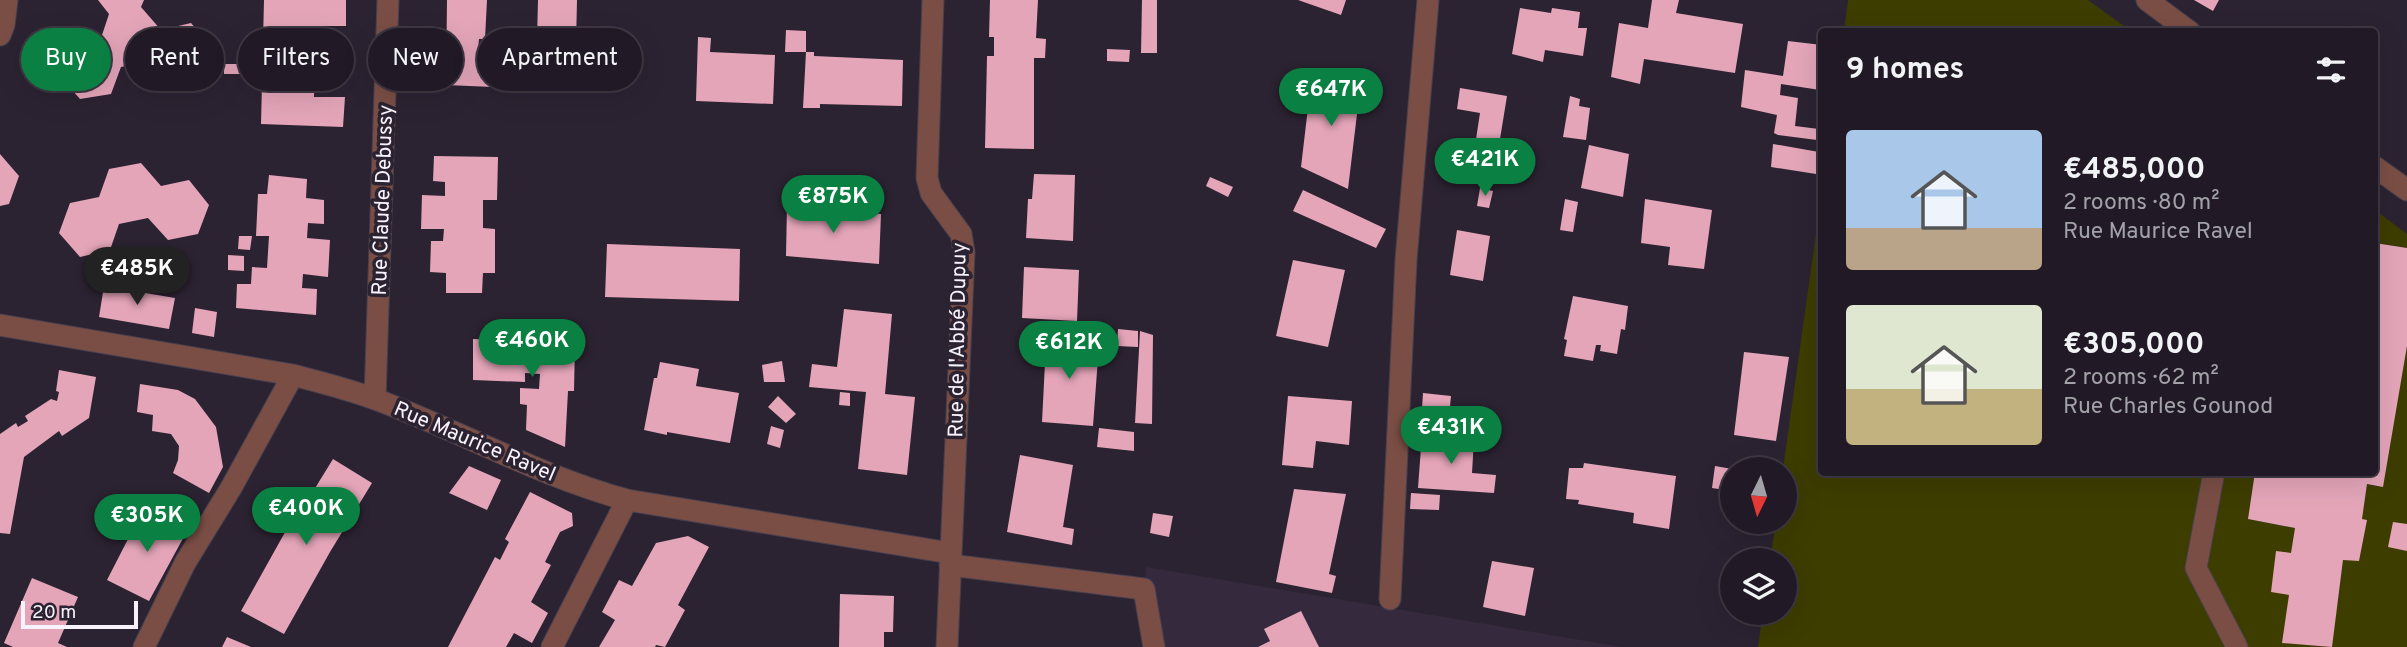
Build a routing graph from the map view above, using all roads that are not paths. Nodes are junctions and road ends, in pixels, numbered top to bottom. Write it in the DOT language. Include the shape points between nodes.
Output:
graph roads {
  1 [pos="7,0"];
  2 [pos="388,0"];
  3 [pos="933,0"];
  4 [pos="1428,0"];
  5 [pos="2147,0"];
  6 [pos="2185,28"];
  7 [pos="0,35"];
  8 [pos="2378,169"];
  9 [pos="2407,190"];
  10 [pos="0,325"];
  11 [pos="293,375"];
  12 [pos="375,399"];
  13 [pos="2213,476"];
  14 [pos="627,500"];
  15 [pos="950,559"];
  16 [pos="1390,598"];
  17 [pos="144,647"];
  18 [pos="552,647"];
  19 [pos="947,647"];
  20 [pos="1154,647"];
  21 [pos="2237,647"];
  1 -- 7 [label="street"];
  2 -- 12 [label="street, Rue Claude Debussy"];
  3 -- 15 [label="street, Rue de l'Abbé Dupuy" via="927,178 931,193 961,234 964,251"];
  4 -- 16 [label="street" via="1406,260"];
  5 -- 6 [label="street"];
  8 -- 9 [label="street"];
  10 -- 11 [label="street, Rue Maurice Ravel"];
  11 -- 12 [label="street, Rue Maurice Ravel"];
  11 -- 17 [label="street" via="185,563"];
  12 -- 14 [label="street, Rue Maurice Ravel" via="582,487"];
  13 -- 21 [label="street" via="2196,568"];
  14 -- 15 [label="street, Rue Maurice Ravel"];
  14 -- 18 [label="street"];
  15 -- 19 [label="street, Rue de l'Abbé Dupuy"];
  15 -- 20 [label="street, Rue Maurice Ravel" via="1144,589"];
}
